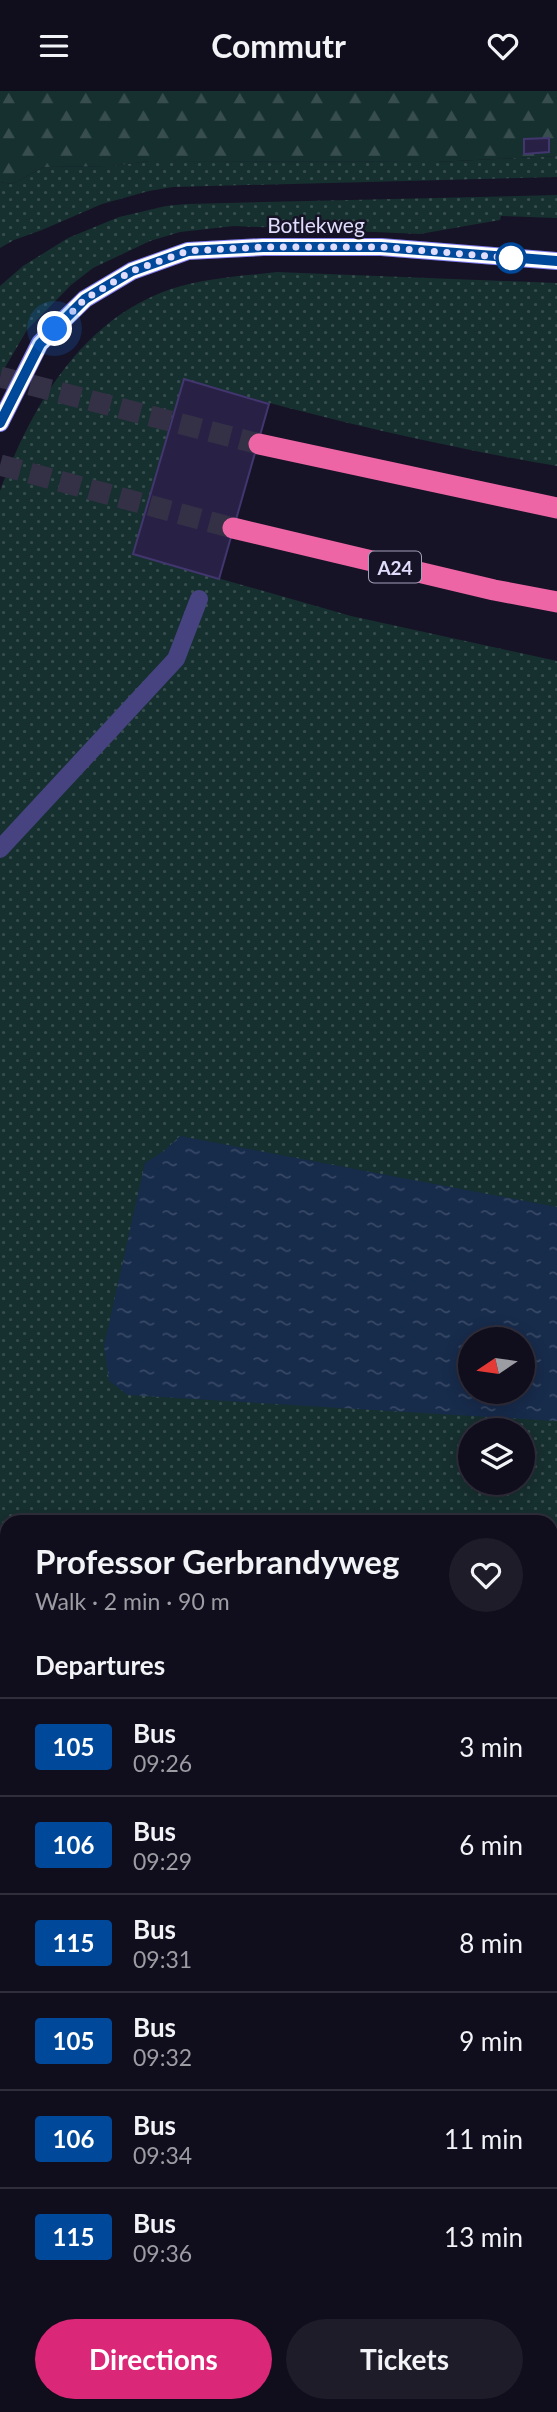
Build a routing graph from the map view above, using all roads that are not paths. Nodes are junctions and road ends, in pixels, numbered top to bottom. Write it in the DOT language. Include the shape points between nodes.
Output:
graph roads {
  1 [pos="557,261"];
  2 [pos="0,423"];
  3 [pos="259,444"];
  4 [pos="557,507"];
  5 [pos="233,528"];
  6 [pos="199,599"];
  7 [pos="557,602"];
  8 [pos="0,849"];
  1 -- 2 [label="main road, Botlekweg" via="381,247 188,251 132,271 85,299 40,344"];
  3 -- 4 [label="highway"];
  5 -- 7 [label="highway, A24"];
  6 -- 8 [label="street" via="176,659"];
}
